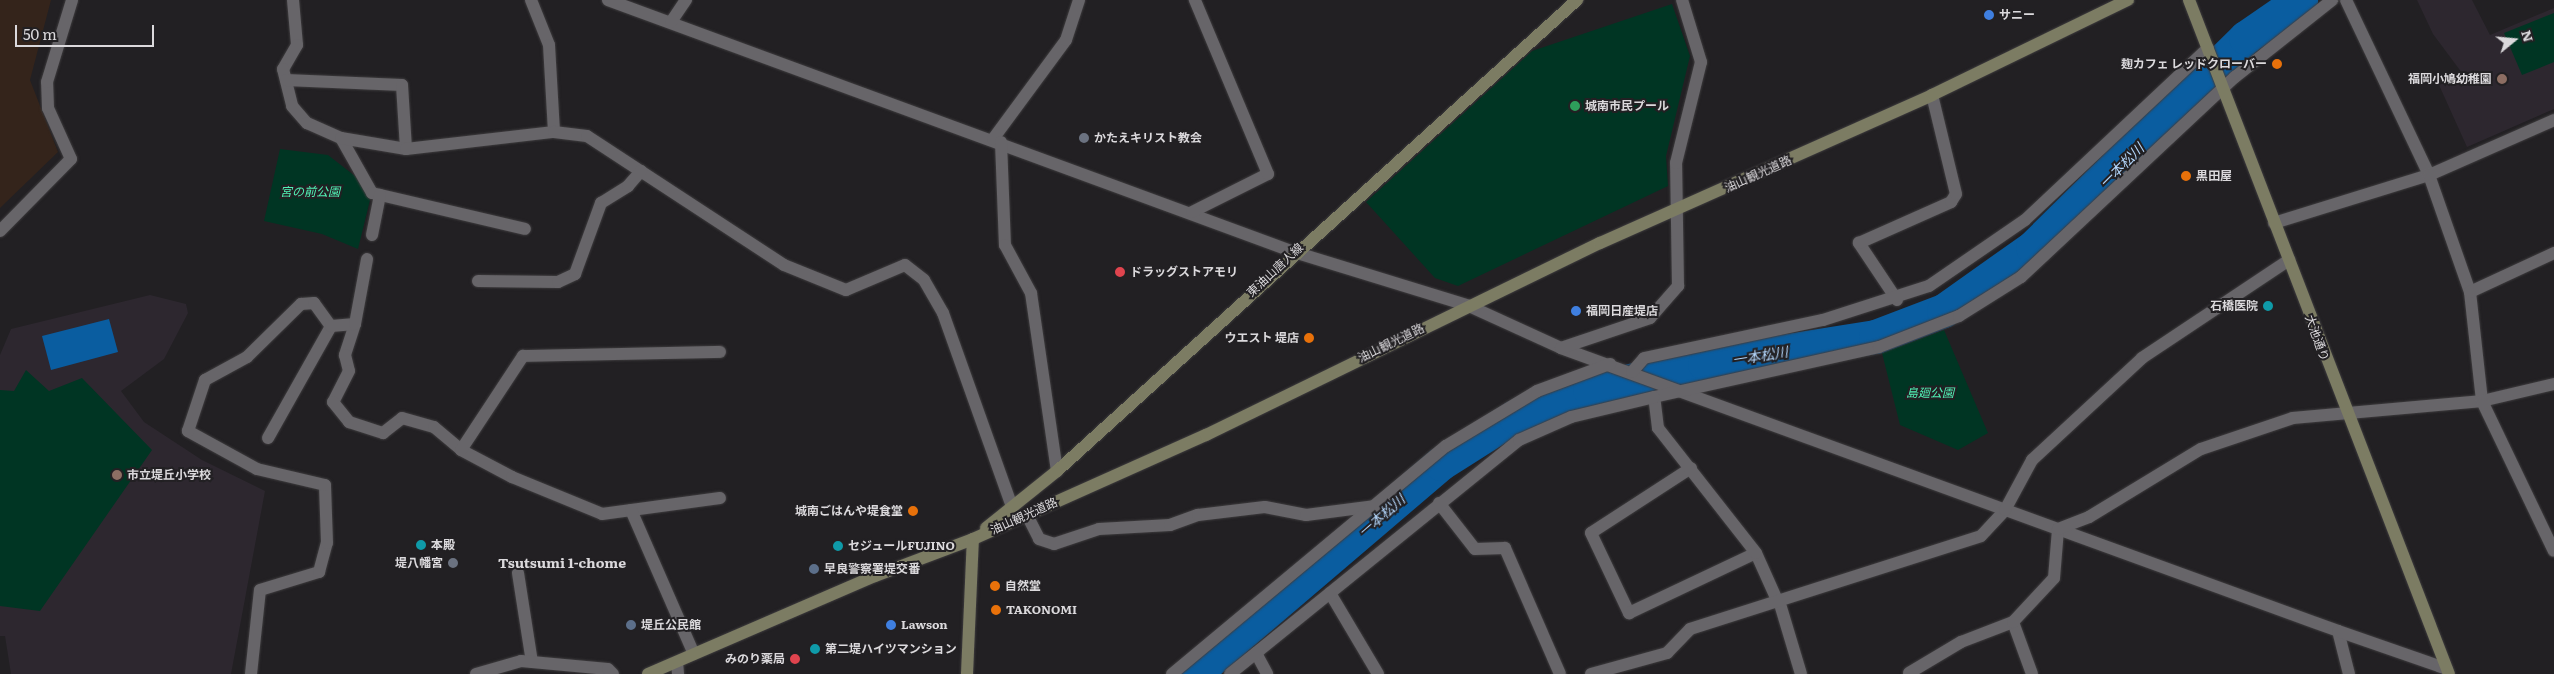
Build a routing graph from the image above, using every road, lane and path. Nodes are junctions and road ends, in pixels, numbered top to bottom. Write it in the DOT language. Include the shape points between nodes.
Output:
graph roads {
  1 [pos="72,0"];
  2 [pos="293,0"];
  3 [pos="531,0"];
  4 [pos="608,0"];
  5 [pos="686,0"];
  6 [pos="1079,0"];
  7 [pos="1195,0"];
  8 [pos="1577,0"];
  9 [pos="1682,0"];
  10 [pos="2128,0"];
  11 [pos="2189,0"];
  12 [pos="2332,0"];
  13 [pos="2346,0"];
  14 [pos="671,22"];
  15 [pos="2206,44"];
  16 [pos="286,80"];
  17 [pos="2223,88"];
  18 [pos="1932,95"];
  19 [pos="2554,120"];
  20 [pos="554,132"];
  21 [pos="341,138"];
  22 [pos="997,141"];
  23 [pos="406,149"];
  24 [pos="641,171"];
  25 [pos="2429,175"];
  26 [pos="380,195"];
  27 [pos="1679,208"];
  28 [pos="1192,212"];
  29 [pos="2274,223"];
  30 [pos="525,229"];
  31 [pos="0,230"];
  32 [pos="372,235"];
  33 [pos="1294,252"];
  34 [pos="2554,252"];
  35 [pos="367,259"];
  36 [pos="2289,260"];
  37 [pos="478,281"];
  38 [pos="2470,292"];
  39 [pos="1896,298"];
  40 [pos="1469,306"];
  41 [pos="355,324"];
  42 [pos="331,326"];
  43 [pos="1561,348"];
  44 [pos="720,352"];
  45 [pos="1610,364"];
  46 [pos="1636,373"];
  47 [pos="2554,384"];
  48 [pos="1681,392"];
  49 [pos="1654,397"];
  50 [pos="2482,401"];
  51 [pos="2345,414"];
  52 [pos="268,438"];
  53 [pos="461,450"];
  54 [pos="1691,468"];
  55 [pos="1057,470"];
  56 [pos="720,498"];
  57 [pos="1439,503"];
  58 [pos="1375,506"];
  59 [pos="1012,507"];
  60 [pos="631,510"];
  61 [pos="2005,510"];
  62 [pos="1027,515"];
  63 [pos="2058,529"];
  64 [pos="973,539"];
  65 [pos="2554,551"];
  66 [pos="1756,553"];
  67 [pos="518,574"];
  68 [pos="1330,593"];
  69 [pos="1779,602"];
  70 [pos="2013,622"];
  71 [pos="2338,631"];
  72 [pos="1256,653"];
  73 [pos="694,654"];
  74 [pos="532,662"];
  75 [pos="677,668"];
  76 [pos="2448,672"];
  77 [pos="251,674"];
  78 [pos="476,674"];
  79 [pos="613,674"];
  80 [pos="648,674"];
  81 [pos="967,674"];
  82 [pos="1172,674"];
  83 [pos="1230,674"];
  84 [pos="1267,674"];
  85 [pos="1378,674"];
  86 [pos="1560,674"];
  87 [pos="1591,674"];
  88 [pos="1801,674"];
  89 [pos="1908,674"];
  90 [pos="2032,674"];
  91 [pos="2349,674"];
  1 -- 31 [label="street" via="47,82 48,108 71,159"];
  2 -- 16 [label="street" via="297,45 283,69"];
  3 -- 20 [label="street" via="549,46"];
  4 -- 14 [label="street"];
  5 -- 14 [label="street"];
  6 -- 22 [label="street" via="1066,40"];
  7 -- 28 [label="street" via="1268,174"];
  8 -- 33 [label="street, 東油山唐人線"];
  9 -- 27 [label="street" via="1701,62 1676,163"];
  10 -- 18 [label="street, 油山観光道路"];
  11 -- 15 [label="street, 大池通り"];
  12 -- 17 [label="street"];
  13 -- 25 [label="street"];
  14 -- 22 [label="street"];
  15 -- 17 [label="street, 大池通り"];
  15 -- 39 [label="street" via="2025,220 1929,286"];
  16 -- 21 [label="street" via="292,106 302,117"];
  16 -- 23 [label="street" via="402,85"];
  17 -- 29 [label="street, 大池通り"];
  17 -- 48 [label="street" via="2021,278 1959,316 1879,347"];
  18 -- 27 [label="street, 油山観光道路"];
  18 -- 39 [label="street" via="1956,194 1951,202 1859,243"];
  19 -- 25 [label="street"];
  20 -- 23 [label="street"];
  20 -- 24 [label="street" via="587,136"];
  21 -- 23 [label="street"];
  21 -- 26 [label="street" via="372,193"];
  22 -- 28 [label="street"];
  22 -- 55 [label="street" via="1004,245 1031,293"];
  24 -- 37 [label="street" via="628,186 601,203 575,274 558,282"];
  24 -- 59 [label="street" via="784,265 846,290 906,265 924,280 943,313"];
  25 -- 29 [label="street"];
  25 -- 38 [label="street"];
  26 -- 30 [label="street"];
  26 -- 32 [label="street"];
  27 -- 40 [label="street, 油山観光道路"];
  27 -- 43 [label="street" via="1678,286 1650,318"];
  28 -- 33 [label="street"];
  29 -- 36 [label="street, 大池通り"];
  33 -- 40 [label="street"];
  33 -- 55 [label="street, 東油山唐人線"];
  34 -- 38 [label="street"];
  35 -- 41 [label="street"];
  36 -- 51 [label="street, 大池通り"];
  36 -- 61 [label="street" via="2142,358 2032,460"];
  38 -- 50 [label="street"];
  39 -- 46 [label="street" via="1822,320 1644,358"];
  40 -- 43 [label="street"];
  40 -- 62 [label="street, 油山観光道路" via="1206,435"];
  41 -- 42 [label="street"];
  41 -- 53 [label="street" via="345,355 349,371 333,402 348,422 383,433 402,418 434,426"];
  42 -- 52 [label="street"];
  42 -- 77 [label="street" via="314,303 301,304 247,356 205,380 188,431 257,469 325,485 327,543 318,572 260,590"];
  43 -- 45 [label="street"];
  44 -- 53 [label="street" via="523,356"];
  45 -- 46 [label="street"];
  45 -- 58 [label="street" via="1537,391 1497,412 1446,446"];
  46 -- 48 [label="street"];
  47 -- 50 [label="street"];
  48 -- 49 [label="street"];
  48 -- 61 [label="street"];
  49 -- 54 [label="street" via="1658,428"];
  49 -- 57 [label="street" via="1571,417 1518,440"];
  50 -- 51 [label="street"];
  50 -- 65 [label="street"];
  51 -- 63 [label="street" via="2293,418 2201,449 2089,517"];
  51 -- 76 [label="street, 大池通り"];
  53 -- 60 [label="street" via="602,514"];
  54 -- 66 [label="street"];
  54 -- 66 [label="street" via="1591,533 1629,613"];
  55 -- 59 [label="street, 東油山唐人線"];
  56 -- 60 [label="street"];
  57 -- 68 [label="street"];
  57 -- 86 [label="street" via="1474,549 1505,548"];
  58 -- 62 [label="street" via="1306,515 1255,508 1198,515 1170,525 1099,529 1054,544 1039,539"];
  58 -- 82 [label="street"];
  59 -- 64 [label="street, 東油山唐人線"];
  60 -- 73 [label="street"];
  61 -- 63 [label="street"];
  61 -- 69 [label="street" via="1981,536"];
  62 -- 64 [label="street, 油山観光道路"];
  63 -- 70 [label="street" via="2054,578"];
  63 -- 71 [label="street"];
  64 -- 73 [label="street, 油山観光道路" via="875,576"];
  64 -- 81 [label="street"];
  66 -- 69 [label="street"];
  67 -- 74 [label="street"];
  68 -- 72 [label="street"];
  68 -- 85 [label="street"];
  69 -- 87 [label="street" via="1690,629 1667,653"];
  69 -- 88 [label="street"];
  70 -- 89 [label="street" via="1961,642"];
  70 -- 90 [label="street"];
  71 -- 76 [label="street"];
  71 -- 91 [label="street"];
  72 -- 83 [label="street"];
  72 -- 84 [label="street"];
  73 -- 75 [label="street, 油山観光道路"];
  74 -- 78 [label="street"];
  74 -- 79 [label="street" via="608,669"];
  75 -- 80 [label="street, 油山観光道路"];
}
